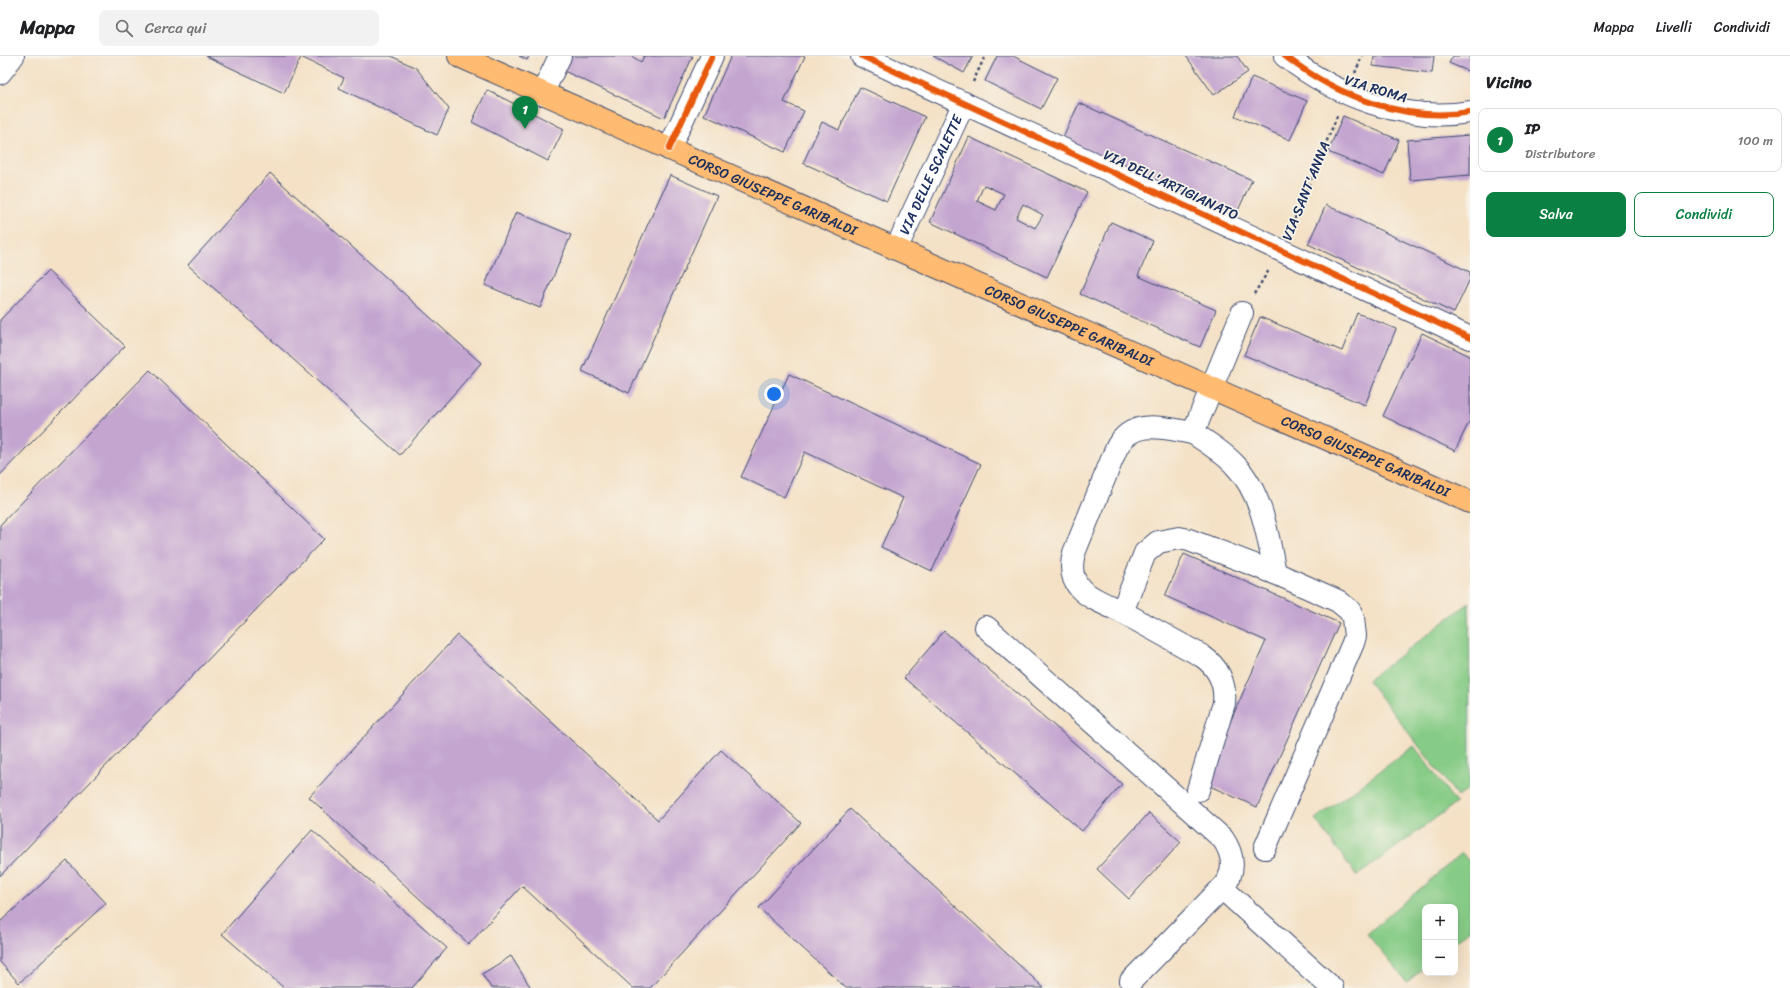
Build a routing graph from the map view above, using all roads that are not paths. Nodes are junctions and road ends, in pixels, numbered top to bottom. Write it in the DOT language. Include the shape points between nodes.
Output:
graph roads {
  1 [pos="12,56"];
  2 [pos="459,56"];
  3 [pos="560,56"];
  4 [pos="712,56"];
  5 [pos="862,56"];
  6 [pos="1285,56"];
  7 [pos="0,72"];
  8 [pos="542,94"];
  9 [pos="964,103"];
  10 [pos="1470,112"];
  11 [pos="669,149"];
  12 [pos="896,249"];
  13 [pos="1242,313"];
  14 [pos="1470,338"];
  15 [pos="1212,387"];
  16 [pos="1193,433"];
  17 [pos="1469,497"];
  18 [pos="1275,573"];
  19 [pos="1122,612"];
  20 [pos="986,627"];
  21 [pos="1198,790"];
  22 [pos="1265,848"];
  23 [pos="1222,888"];
  24 [pos="1131,981"];
  25 [pos="1332,988"];
  1 -- 7 [label="street"];
  2 -- 8 [label="main road, CORSO GIUSEPPE GARIBALDI"];
  3 -- 8 [label="street"];
  4 -- 11 [label="street"];
  5 -- 9 [label="street, VIA DELL'ARTIGIANATO"];
  6 -- 10 [label="street, VIA ROMA" via="1317,79 1346,94 1388,107 1440,116"];
  8 -- 11 [label="main road, CORSO GIUSEPPE GARIBALDI"];
  9 -- 12 [label="street, VIA DELLE SCALETTE"];
  9 -- 14 [label="street, VIA DELL'ARTIGIANATO"];
  11 -- 12 [label="main road, CORSO GIUSEPPE GARIBALDI"];
  12 -- 15 [label="main road, CORSO GIUSEPPE GARIBALDI"];
  13 -- 15 [label="street"];
  15 -- 16 [label="street"];
  15 -- 17 [label="main road, CORSO GIUSEPPE GARIBALDI"];
  16 -- 18 [label="street" via="1227,457 1241,471 1249,484 1265,524"];
  16 -- 19 [label="street" via="1150,426 1137,428 1125,436 1117,447 1074,553 1072,572 1078,587 1092,598"];
  18 -- 19 [label="street" via="1189,540 1168,539 1158,542 1145,553"];
  18 -- 22 [label="street" via="1344,605 1353,618 1355,636"];
  19 -- 21 [label="street" via="1202,656 1220,675 1225,693 1224,703"];
  20 -- 23 [label="street" via="1223,839 1232,860 1230,876"];
  23 -- 24 [label="street"];
  23 -- 25 [label="street"];
}
